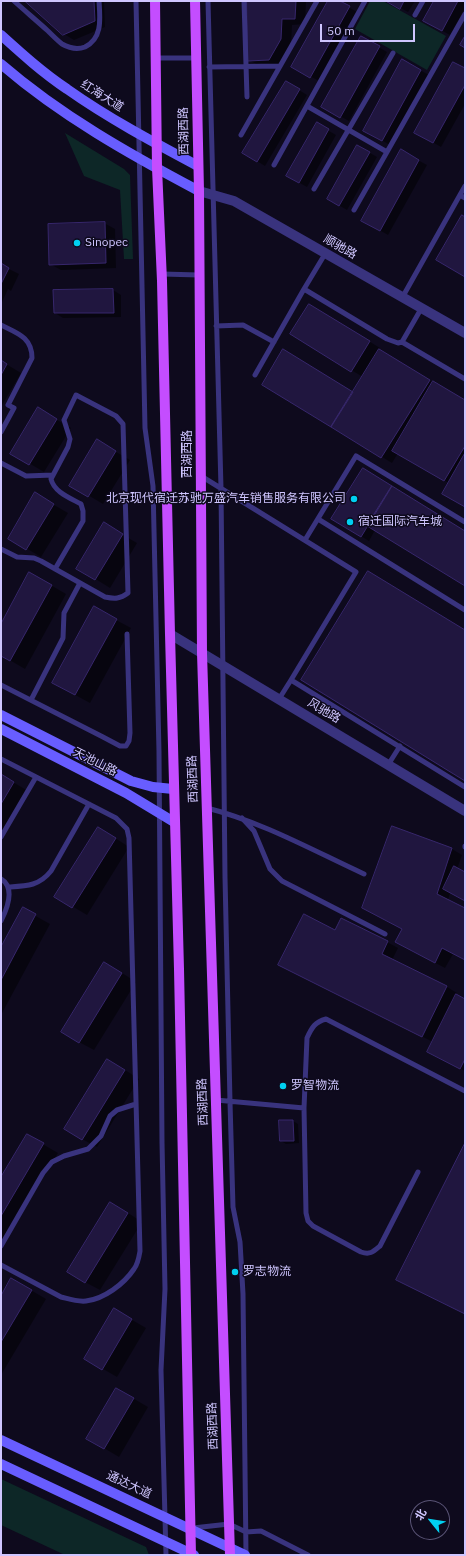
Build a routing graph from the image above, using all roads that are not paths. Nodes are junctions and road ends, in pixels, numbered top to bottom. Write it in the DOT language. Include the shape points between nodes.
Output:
graph roads {
  1 [pos="14,1"];
  2 [pos="99,1"];
  3 [pos="136,1"];
  4 [pos="155,1"];
  5 [pos="195,1"];
  6 [pos="208,1"];
  7 [pos="244,1"];
  8 [pos="317,1"];
  9 [pos="423,1"];
  10 [pos="364,2"];
  11 [pos="465,14"];
  12 [pos="415,15"];
  13 [pos="1,35"];
  14 [pos="393,53"];
  15 [pos="156,58"];
  16 [pos="196,58"];
  17 [pos="1,64"];
  18 [pos="246,66"];
  19 [pos="280,66"];
  20 [pos="209,67"];
  21 [pos="247,97"];
  22 [pos="307,106"];
  23 [pos="348,130"];
  24 [pos="139,133"];
  25 [pos="241,135"];
  26 [pos="157,144"];
  27 [pos="387,152"];
  28 [pos="139,158"];
  29 [pos="274,165"];
  30 [pos="198,166"];
  31 [pos="157,168"];
  32 [pos="465,186"];
  33 [pos="314,189"];
  34 [pos="199,191"];
  35 [pos="212,195"];
  36 [pos="460,195"];
  37 [pos="465,198"];
  38 [pos="354,210"];
  39 [pos="325,254"];
  40 [pos="162,274"];
  41 [pos="199,275"];
  42 [pos="304,289"];
  43 [pos="402,298"];
  44 [pos="422,308"];
  45 [pos="1,325"];
  46 [pos="216,326"];
  47 [pos="465,333"];
  48 [pos="274,342"];
  49 [pos="402,342"];
  50 [pos="255,375"];
  51 [pos="465,379"];
  52 [pos="1,432"];
  53 [pos="1,463"];
  54 [pos="53,475"];
  55 [pos="201,476"];
  56 [pos="221,488"];
  57 [pos="318,519"];
  58 [pos="465,522"];
  59 [pos="305,540"];
  60 [pos="1,549"];
  61 [pos="55,569"];
  62 [pos="80,583"];
  63 [pos="465,610"];
  64 [pos="127,634"];
  65 [pos="170,634"];
  66 [pos="202,653"];
  67 [pos="223,666"];
  68 [pos="291,680"];
  69 [pos="1,685"];
  70 [pos="279,699"];
  71 [pos="31,700"];
  72 [pos="1,715"];
  73 [pos="1,729"];
  74 [pos="400,746"];
  75 [pos="1,759"];
  76 [pos="388,765"];
  77 [pos="36,776"];
  78 [pos="465,787"];
  79 [pos="159,788"];
  80 [pos="173,789"];
  81 [pos="89,804"];
  82 [pos="207,808"];
  83 [pos="465,811"];
  84 [pos="160,812"];
  85 [pos="224,812"];
  86 [pos="242,818"];
  87 [pos="174,822"];
  88 [pos="1,837"];
  89 [pos="364,874"];
  90 [pos="1,879"];
  91 [pos="8,887"];
  92 [pos="1,921"];
  93 [pos="385,934"];
  94 [pos="465,1091"];
  95 [pos="216,1100"];
  96 [pos="230,1102"];
  97 [pos="136,1104"];
  98 [pos="304,1108"];
  99 [pos="418,1172"];
  100 [pos="1,1246"];
  101 [pos="1,1266"];
  102 [pos="1,1440"];
  103 [pos="1,1464"];
  104 [pos="165,1516"];
  105 [pos="229,1524"];
  106 [pos="190,1528"];
  107 [pos="246,1532"];
  108 [pos="166,1542"];
  109 [pos="230,1551"];
  110 [pos="192,1554"];
  111 [pos="166,1555"];
  112 [pos="246,1555"];
  113 [pos="308,1555"];
  1 -- 2 [label="lane" via="62,44 80,49 96,39 100,21"];
  3 -- 24 [label="lane"];
  4 -- 15 [label="main road, 西湖西路"];
  5 -- 16 [label="main road, 西湖西路"];
  6 -- 20 [label="lane"];
  7 -- 18 [label="lane"];
  8 -- 19 [label="lane"];
  9 -- 12 [label="lane"];
  10 -- 22 [label="lane"];
  11 -- 27 [label="lane"];
  13 -- 24 [label="main road, 红海大道" via="66,89"];
  14 -- 23 [label="lane"];
  15 -- 16 [label="lane"];
  15 -- 26 [label="main road, 西湖西路"];
  16 -- 30 [label="main road, 西湖西路"];
  17 -- 28 [label="main road" via="54,105"];
  18 -- 19 [label="lane"];
  18 -- 20 [label="lane"];
  18 -- 21 [label="lane"];
  19 -- 25 [label="lane"];
  20 -- 35 [label="lane"];
  22 -- 23 [label="lane"];
  22 -- 29 [label="lane"];
  23 -- 27 [label="lane"];
  23 -- 33 [label="lane"];
  24 -- 26 [label="main road, 红海大道"];
  24 -- 28 [label="lane"];
  26 -- 30 [label="main road, 红海大道"];
  26 -- 31 [label="main road, 西湖西路"];
  27 -- 38 [label="lane"];
  28 -- 31 [label="main road"];
  28 -- 79 [label="lane" via="145,428 153,486"];
  30 -- 34 [label="main road, 西湖西路"];
  31 -- 34 [label="main road"];
  31 -- 40 [label="main road, 西湖西路"];
  32 -- 36 [label="lane"];
  34 -- 35 [label="street, 顺驰路"];
  34 -- 41 [label="main road, 西湖西路"];
  35 -- 39 [label="street, 顺驰路" via="234,201"];
  35 -- 46 [label="lane"];
  36 -- 37 [label="lane"];
  36 -- 43 [label="lane"];
  39 -- 42 [label="lane"];
  39 -- 43 [label="street, 顺驰路"];
  40 -- 41 [label="lane"];
  40 -- 65 [label="main road, 西湖西路"];
  41 -- 55 [label="main road, 西湖西路"];
  42 -- 48 [label="lane"];
  42 -- 49 [label="lane" via="387,339"];
  43 -- 44 [label="street, 顺驰路"];
  44 -- 47 [label="street, 顺驰路"];
  44 -- 49 [label="lane"];
  45 -- 52 [label="lane" via="26,340 32,350 32,358 8,405 14,408"];
  46 -- 48 [label="lane" via="243,325"];
  46 -- 56 [label="lane"];
  48 -- 50 [label="lane"];
  49 -- 51 [label="lane"];
  53 -- 54 [label="lane" via="26,476"];
  54 -- 61 [label="lane" via="53,484 63,494 81,504 83,511 83,521"];
  54 -- 62 [label="lane" via="68,447 70,439 64,420 76,395 116,416 123,424 128,593 114,599 105,597"];
  55 -- 56 [label="lane"];
  55 -- 66 [label="main road, 西湖西路"];
  56 -- 59 [label="lane"];
  56 -- 67 [label="lane"];
  57 -- 58 [label="lane" via="356,456"];
  57 -- 59 [label="lane"];
  57 -- 63 [label="lane"];
  59 -- 68 [label="lane" via="356,572"];
  60 -- 61 [label="lane" via="17,557 34,558"];
  61 -- 62 [label="lane"];
  62 -- 71 [label="lane" via="64,613 63,638"];
  64 -- 71 [label="lane" via="130,733 126,746 103,738"];
  65 -- 66 [label="street, 风驰路"];
  65 -- 80 [label="main road, 西湖西路"];
  66 -- 67 [label="street, 风驰路"];
  66 -- 82 [label="main road, 西湖西路"];
  67 -- 70 [label="street, 风驰路"];
  67 -- 85 [label="lane"];
  68 -- 70 [label="lane"];
  68 -- 74 [label="lane"];
  69 -- 71 [label="lane"];
  70 -- 76 [label="street, 风驰路"];
  72 -- 79 [label="main road, 天池山路" via="131,781"];
  73 -- 84 [label="main road, 天池山路"];
  74 -- 76 [label="lane"];
  74 -- 78 [label="lane"];
  75 -- 77 [label="lane"];
  76 -- 83 [label="street, 风驰路"];
  77 -- 81 [label="lane"];
  77 -- 88 [label="lane"];
  79 -- 80 [label="main road, 天池山路"];
  79 -- 84 [label="lane"];
  80 -- 87 [label="main road, 西湖西路"];
  81 -- 91 [label="lane" via="45,879 31,885"];
  81 -- 97 [label="lane" via="123,823 129,838"];
  82 -- 85 [label="lane"];
  82 -- 95 [label="main road, 西湖西路"];
  84 -- 87 [label="main road, 天池山路"];
  84 -- 104 [label="lane" via="165,1289 161,1370"];
  85 -- 86 [label="lane"];
  85 -- 96 [label="lane"];
  86 -- 89 [label="lane"];
  86 -- 93 [label="lane" via="254,831 270,869 282,881"];
  87 -- 106 [label="main road, 西湖西路"];
  90 -- 91 [label="lane" via="6,881"];
  91 -- 92 [label="lane" via="8,902"];
  94 -- 98 [label="lane" via="326,1019 317,1021 308,1038"];
  95 -- 96 [label="lane"];
  95 -- 105 [label="main road, 西湖西路"];
  96 -- 98 [label="lane"];
  96 -- 107 [label="lane" via="233,1207 240,1242 243,1294"];
  97 -- 100 [label="lane" via="117,1110 110,1116 101,1136 88,1149 52,1162"];
  97 -- 101 [label="lane" via="140,1251 134,1268 125,1280 99,1297 86,1301 71,1300"];
  98 -- 99 [label="lane" via="306,1213 308,1221 321,1231 360,1252 373,1252 380,1246"];
  102 -- 104 [label="main road, 通达大道"];
  103 -- 108 [label="main road"];
  104 -- 106 [label="main road, 通达大道"];
  104 -- 108 [label="lane"];
  105 -- 106 [label="lane"];
  105 -- 107 [label="lane"];
  105 -- 109 [label="main road, 西湖西路"];
  106 -- 109 [label="main road, 通达大道"];
  106 -- 110 [label="main road, 西湖西路"];
  107 -- 112 [label="lane"];
  107 -- 113 [label="lane" via="261,1531"];
  108 -- 110 [label="main road"];
  108 -- 111 [label="lane"];
  109 -- 112 [label="main road, 通达大道"];
}
